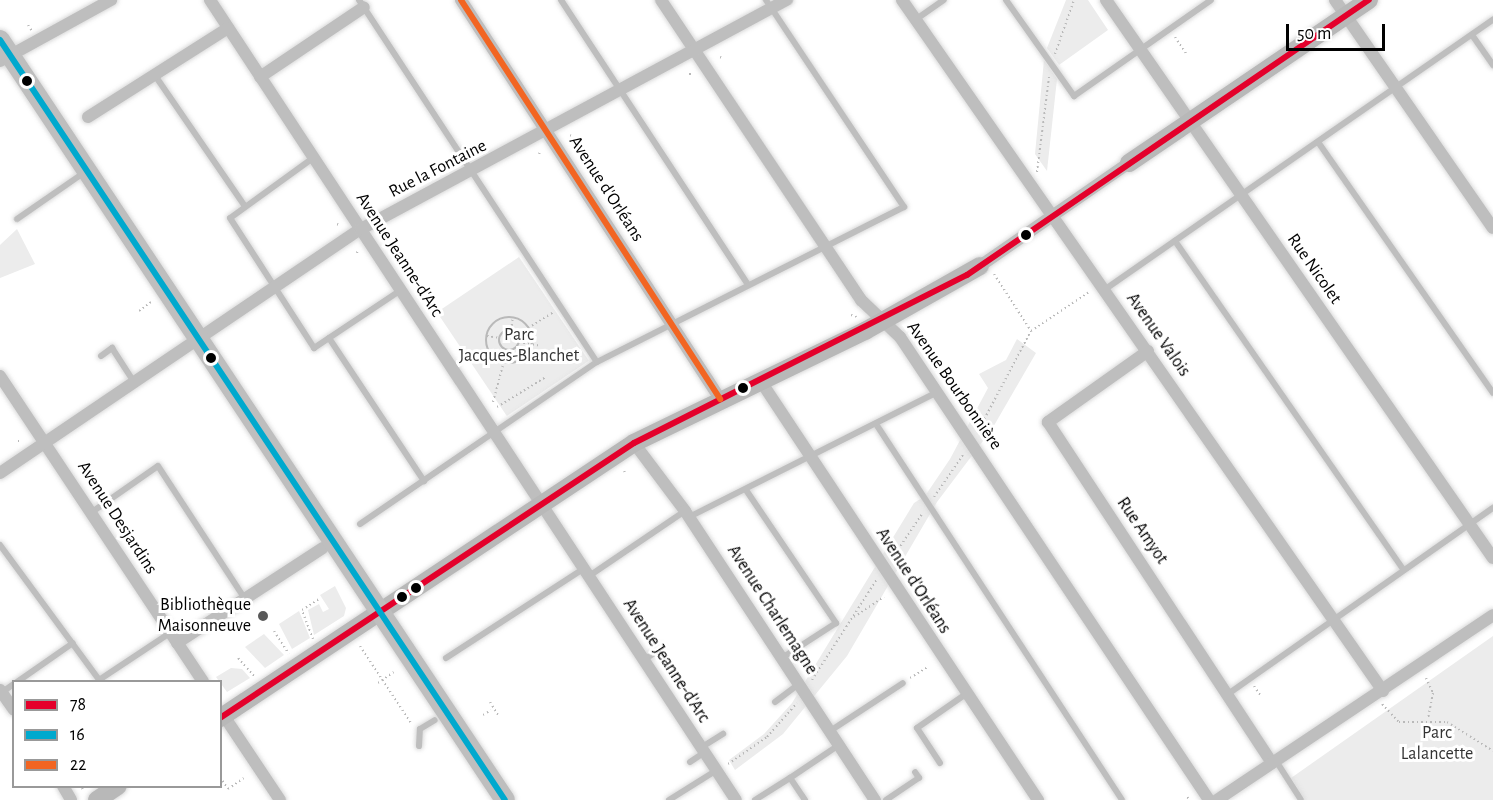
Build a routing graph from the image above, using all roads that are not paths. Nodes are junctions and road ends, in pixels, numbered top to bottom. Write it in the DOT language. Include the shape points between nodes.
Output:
graph roads {
  1 [pos="111,0"];
  2 [pos="210,0"];
  3 [pos="461,0"];
  4 [pos="561,0"];
  5 [pos="660,0"];
  6 [pos="788,0"];
  7 [pos="902,0"];
  8 [pos="944,0"];
  9 [pos="1006,0"];
  10 [pos="1106,0"];
  11 [pos="1211,0"];
  12 [pos="1335,0"];
  13 [pos="1369,0"];
  14 [pos="362,4"];
  15 [pos="769,5"];
  16 [pos="1346,16"];
  17 [pos="915,20"];
  18 [pos="1493,20"];
  19 [pos="228,28"];
  20 [pos="1472,35"];
  21 [pos="1140,50"];
  22 [pos="695,53"];
  23 [pos="2,55"];
  24 [pos="1493,65"];
  25 [pos="154,74"];
  26 [pos="260,76"];
  27 [pos="1396,88"];
  28 [pos="622,92"];
  29 [pos="88,117"];
  30 [pos="1189,123"];
  31 [pos="548,133"];
  32 [pos="1318,141"];
  33 [pos="314,158"];
  34 [pos="1129,163"];
  35 [pos="471,173"];
  36 [pos="79,176"];
  37 [pos="1241,196"];
  38 [pos="244,205"];
  39 [pos="1053,215"];
  40 [pos="17,219"];
  41 [pos="1493,228"];
  42 [pos="361,229"];
  43 [pos="1175,241"];
  44 [pos="827,251"];
  45 [pos="987,270"];
  46 [pos="748,285"];
  47 [pos="275,288"];
  48 [pos="401,290"];
  49 [pos="1104,291"];
  50 [pos="884,320"];
  51 [pos="674,325"];
  52 [pos="329,338"];
  53 [pos="195,343"];
  54 [pos="1148,351"];
  55 [pos="101,356"];
  56 [pos="597,362"];
  57 [pos="0,376"];
  58 [pos="760,380"];
  59 [pos="135,383"];
  60 [pos="938,391"];
  61 [pos="1493,393"];
  62 [pos="720,399"];
  63 [pos="876,424"];
  64 [pos="495,434"];
  65 [pos="46,443"];
  66 [pos="634,443"];
  67 [pos="812,458"];
  68 [pos="0,473"];
  69 [pos="424,481"];
  70 [pos="746,490"];
  71 [pos="542,505"];
  72 [pos="1493,508"];
  73 [pos="92,512"];
  74 [pos="687,514"];
  75 [pos="360,524"];
  76 [pos="1469,525"];
  77 [pos="0,545"];
  78 [pos="323,548"];
  79 [pos="1493,558"];
  80 [pos="1403,569"];
  81 [pos="586,572"];
  82 [pos="245,599"];
  83 [pos="375,615"];
  84 [pos="1493,615"];
  85 [pos="1333,618"];
  86 [pos="174,638"];
  87 [pos="73,643"];
  88 [pos="661,648"];
  89 [pos="446,658"];
  90 [pos="782,658"];
  91 [pos="644,660"];
  92 [pos="19,680"];
  93 [pos="202,680"];
  94 [pos="903,683"];
  95 [pos="804,684"];
  96 [pos="1383,691"];
  97 [pos="0,692"];
  98 [pos="1228,693"];
  99 [pos="966,694"];
  100 [pos="775,702"];
  101 [pos="12,707"];
  102 [pos="222,717"];
  103 [pos="435,720"];
  104 [pos="830,731"];
  105 [pos="723,734"];
  106 [pos="839,745"];
  107 [pos="419,746"];
  108 [pos="703,750"];
  109 [pos="690,762"];
  110 [pos="1274,762"];
  111 [pos="940,763"];
  112 [pos="717,770"];
  113 [pos="915,772"];
  114 [pos="790,778"];
  115 [pos="109,788"];
  116 [pos="87,793"];
  117 [pos="280,800"];
  118 [pos="489,800"];
  119 [pos="505,800"];
  120 [pos="669,800"];
  121 [pos="736,800"];
  122 [pos="755,800"];
  123 [pos="805,800"];
  124 [pos="875,800"];
  125 [pos="886,800"];
  126 [pos="1038,800"];
  127 [pos="1122,800"];
  128 [pos="1209,800"];
  129 [pos="1217,800"];
  130 [pos="1301,800"];
  1 -- 23 [label="street"];
  2 -- 19 [label="street, Avenue Jeanne-d'Arc"];
  3 -- 31 [label="street, Avenue d'Orléans"];
  4 -- 28 [label="lane"];
  5 -- 22 [label="street, Avenue Bourbonnière"];
  6 -- 15 [label="street, Rue la Fontaine"];
  7 -- 17 [label="street, Avenue Valois"];
  8 -- 17 [label="lane"];
  9 -- 21 [label="lane" via="1074,96"];
  10 -- 21 [label="street, Rue Nicolet"];
  11 -- 21 [label="lane"];
  12 -- 16 [label="street"];
  13 -- 16 [label="main road"];
  14 -- 26 [label="street"];
  14 -- 35 [label="lane"];
  15 -- 22 [label="street, Rue la Fontaine"];
  15 -- 44 [label="lane" via="904,207"];
  16 -- 27 [label="street"];
  16 -- 30 [label="main road"];
  17 -- 39 [label="street, Avenue Valois"];
  18 -- 20 [label="lane"];
  19 -- 25 [label="street"];
  19 -- 26 [label="street, Avenue Jeanne-d'Arc"];
  20 -- 24 [label="lane"];
  20 -- 27 [label="lane"];
  21 -- 30 [label="street, Rue Nicolet"];
  22 -- 28 [label="street, Rue la Fontaine"];
  22 -- 44 [label="street, Avenue Bourbonnière"];
  23 -- 36 [label="main road"];
  23 -- 53 [label="main road" via="62,134"];
  25 -- 29 [label="street"];
  25 -- 38 [label="lane"];
  26 -- 33 [label="street, Avenue Jeanne-d'Arc"];
  27 -- 32 [label="lane"];
  27 -- 41 [label="street"];
  28 -- 31 [label="street, Rue la Fontaine"];
  28 -- 46 [label="lane"];
  30 -- 34 [label="main road"];
  30 -- 37 [label="street, Rue Nicolet"];
  31 -- 35 [label="street, Rue la Fontaine"];
  31 -- 51 [label="street, Avenue d'Orléans"];
  32 -- 37 [label="lane"];
  32 -- 61 [label="lane"];
  33 -- 38 [label="lane"];
  33 -- 42 [label="street, Avenue Jeanne-d'Arc"];
  34 -- 39 [label="street"];
  35 -- 42 [label="street, Rue la Fontaine"];
  35 -- 56 [label="lane"];
  36 -- 40 [label="lane"];
  36 -- 53 [label="main road"];
  37 -- 43 [label="lane"];
  37 -- 76 [label="street, Rue Nicolet"];
  38 -- 47 [label="lane" via="230,218"];
  39 -- 45 [label="street"];
  39 -- 49 [label="street, Avenue Valois"];
  42 -- 47 [label="street, Rue la Fontaine"];
  42 -- 48 [label="street, Avenue Jeanne-d'Arc"];
  43 -- 49 [label="lane"];
  43 -- 80 [label="lane"];
  44 -- 46 [label="lane"];
  44 -- 50 [label="street, Avenue Bourbonnière" via="861,300"];
  45 -- 50 [label="main road"];
  46 -- 51 [label="lane"];
  47 -- 52 [label="lane" via="314,348"];
  47 -- 53 [label="street, Rue la Fontaine"];
  48 -- 52 [label="lane"];
  48 -- 64 [label="street, Avenue Jeanne-d'Arc"];
  49 -- 54 [label="street, Avenue Valois"];
  50 -- 58 [label="main road"];
  50 -- 60 [label="street, Avenue Bourbonnière"];
  51 -- 56 [label="lane"];
  51 -- 62 [label="street, Avenue d'Orléans"];
  52 -- 69 [label="lane"];
  53 -- 59 [label="street, Rue la Fontaine"];
  53 -- 78 [label="main road"];
  53 -- 83 [label="main road"];
  54 -- 85 [label="street, Avenue Valois"];
  54 -- 98 [label="street, Rue Amyot" via="1048,422"];
  55 -- 59 [label="lane" via="112,348"];
  56 -- 64 [label="lane"];
  57 -- 65 [label="street, Avenue Desjardins"];
  58 -- 62 [label="main road"];
  58 -- 67 [label="street, Avenue d'Orléans"];
  59 -- 65 [label="street, Rue la Fontaine"];
  60 -- 63 [label="lane"];
  60 -- 128 [label="street, Avenue Bourbonnière"];
  62 -- 66 [label="main road"];
  63 -- 67 [label="lane"];
  63 -- 127 [label="lane"];
  64 -- 69 [label="lane"];
  64 -- 71 [label="street, Avenue Jeanne-d'Arc"];
  65 -- 68 [label="street, Rue la Fontaine"];
  65 -- 73 [label="street, Avenue Desjardins"];
  66 -- 71 [label="main road"];
  66 -- 74 [label="street, Avenue Charlemagne"];
  67 -- 70 [label="lane"];
  67 -- 99 [label="street, Avenue d'Orléans"];
  69 -- 75 [label="lane"];
  70 -- 74 [label="lane"];
  70 -- 90 [label="lane" via="836,623"];
  71 -- 81 [label="street, Avenue Jeanne-d'Arc"];
  71 -- 83 [label="main road"];
  72 -- 76 [label="lane"];
  73 -- 82 [label="lane" via="158,466"];
  73 -- 86 [label="street, Avenue Desjardins"];
  74 -- 81 [label="lane"];
  74 -- 90 [label="street, Avenue Charlemagne"];
  76 -- 79 [label="street, Rue Nicolet"];
  76 -- 80 [label="lane"];
  77 -- 87 [label="lane"];
  78 -- 82 [label="street"];
  78 -- 83 [label="main road"];
  80 -- 85 [label="lane"];
  81 -- 89 [label="lane"];
  81 -- 91 [label="street, Avenue Jeanne-d'Arc"];
  82 -- 86 [label="street"];
  83 -- 102 [label="main road"];
  83 -- 103 [label="main road"];
  83 -- 119 [label="main road"];
  84 -- 96 [label="street"];
  85 -- 96 [label="street, Avenue Valois"];
  85 -- 98 [label="lane"];
  86 -- 87 [label="lane" via="99,680"];
  86 -- 93 [label="street, Avenue Desjardins"];
  87 -- 92 [label="lane"];
  88 -- 91 [label="lane"];
  90 -- 95 [label="street, Avenue Charlemagne"];
  91 -- 108 [label="street, Avenue Jeanne-d'Arc"];
  94 -- 104 [label="lane"];
  95 -- 100 [label="lane"];
  95 -- 104 [label="street, Avenue Charlemagne"];
  96 -- 110 [label="street"];
  97 -- 101 [label="street"];
  98 -- 110 [label="street, Rue Amyot"];
  99 -- 111 [label="lane" via="917,728"];
  99 -- 126 [label="street, Avenue d'Orléans"];
  102 -- 117 [label="street"];
  103 -- 107 [label="lane" via="420,729"];
  103 -- 118 [label="main road"];
  104 -- 106 [label="street, Avenue Charlemagne"];
  105 -- 108 [label="lane"];
  106 -- 114 [label="lane"];
  106 -- 124 [label="street, Avenue Charlemagne"];
  108 -- 109 [label="lane"];
  108 -- 112 [label="street, Avenue Jeanne-d'Arc"];
  110 -- 129 [label="street"];
  110 -- 130 [label="lane"];
  112 -- 120 [label="lane"];
  112 -- 121 [label="street, Avenue Jeanne-d'Arc"];
  113 -- 125 [label="lane" via="919,778"];
  114 -- 122 [label="lane"];
  114 -- 123 [label="lane"];
  115 -- 116 [label="main road"];
}
